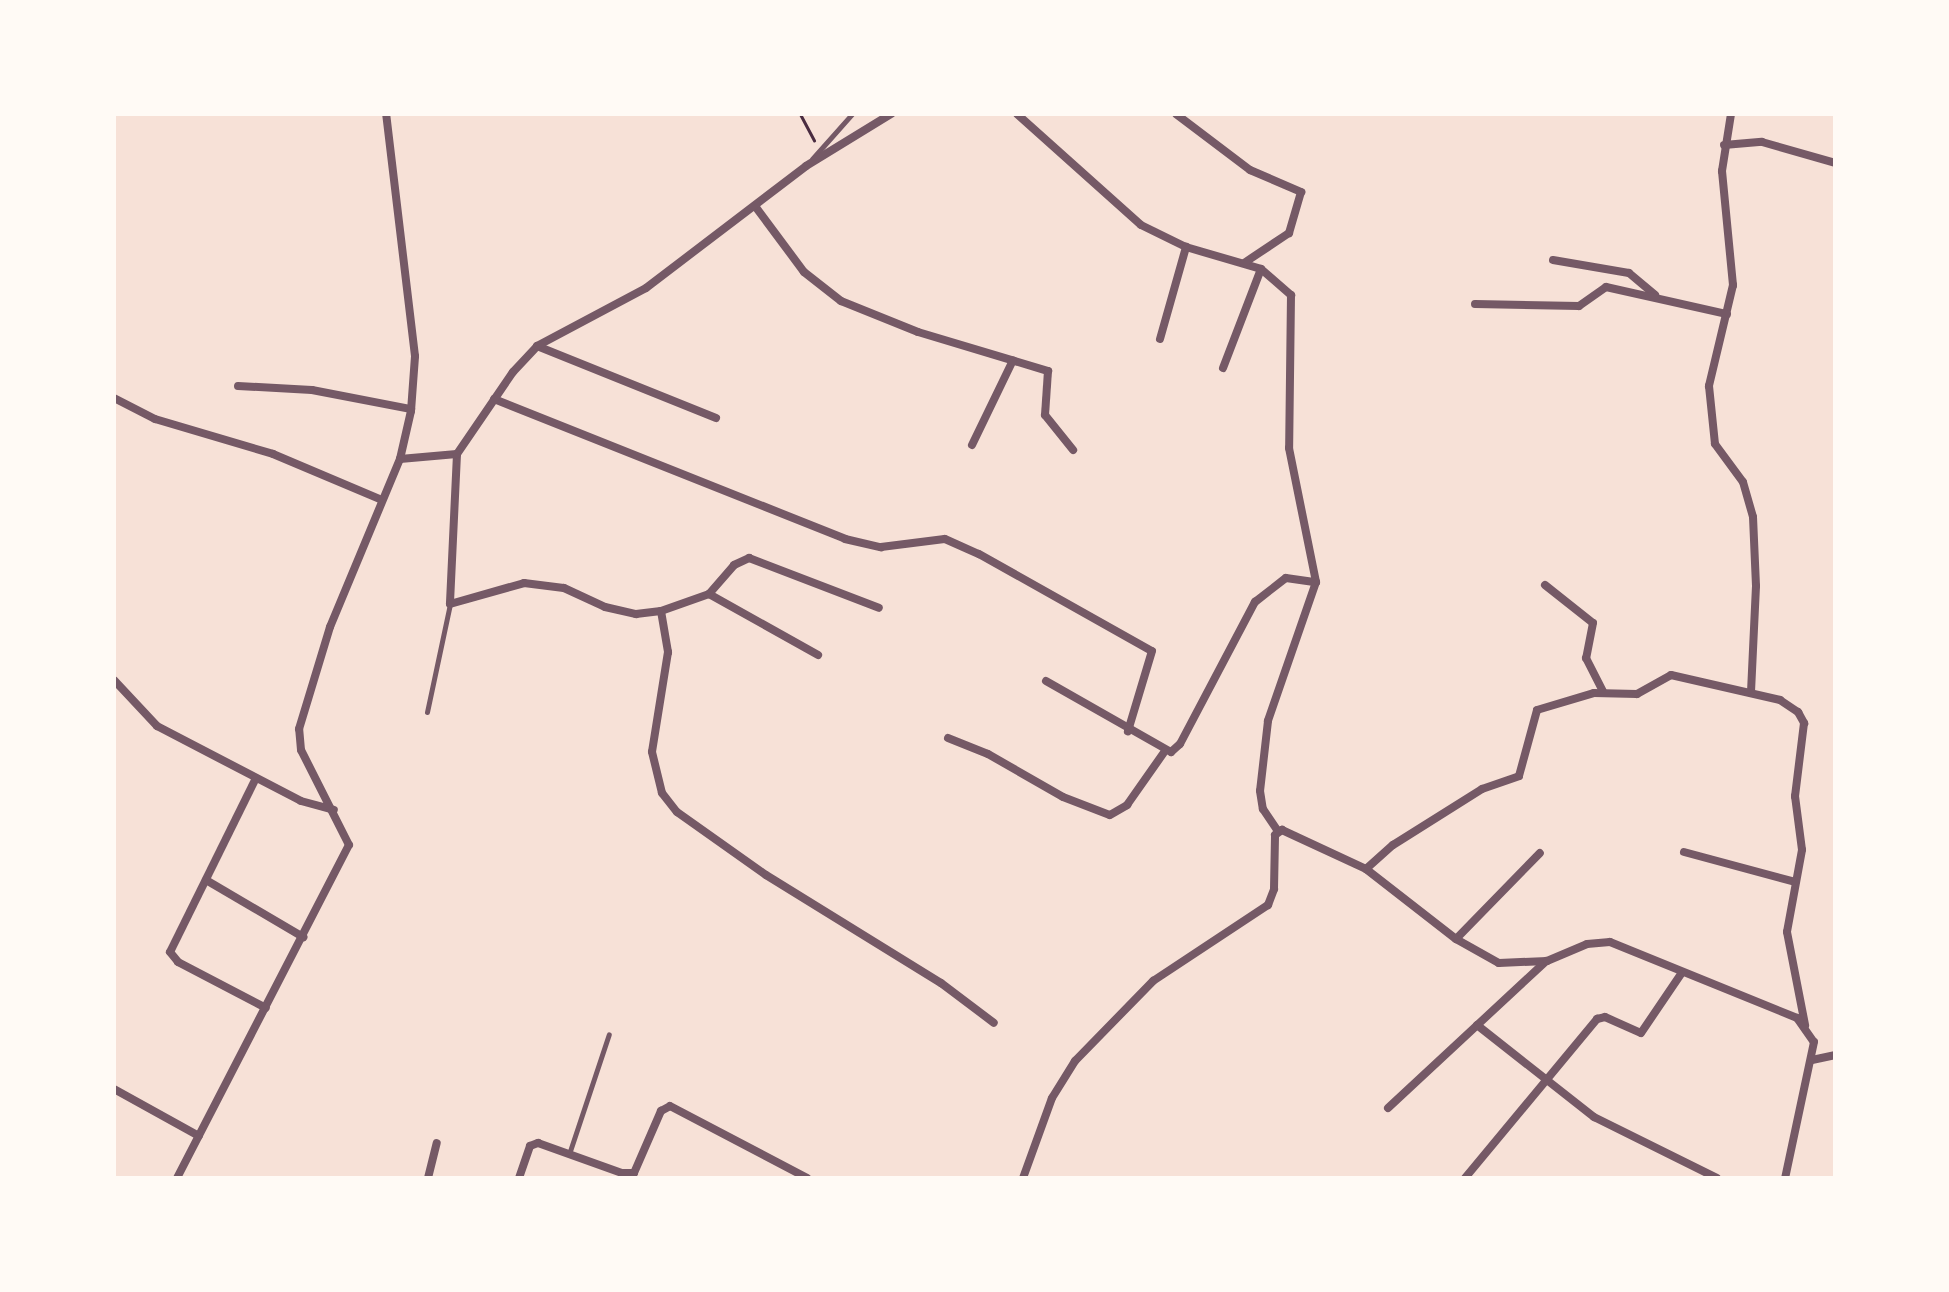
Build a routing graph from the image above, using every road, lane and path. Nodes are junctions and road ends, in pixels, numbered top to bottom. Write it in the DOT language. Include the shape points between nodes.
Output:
graph roads {
  1 [pos="386,114"];
  2 [pos="800,114"];
  3 [pos="852,114"];
  4 [pos="891,114"];
  5 [pos="1017,114"];
  6 [pos="1176,114"];
  7 [pos="1731,114"];
  8 [pos="1724,145"];
  9 [pos="819,150"];
  10 [pos="1835,163"];
  11 [pos="806,166"];
  12 [pos="755,206"];
  13 [pos="1186,247"];
  14 [pos="1553,260"];
  15 [pos="1243,264"];
  16 [pos="1261,269"];
  17 [pos="1655,295"];
  18 [pos="1475,304"];
  19 [pos="1727,314"];
  20 [pos="1160,339"];
  21 [pos="537,346"];
  22 [pos="1013,360"];
  23 [pos="1223,368"];
  24 [pos="238,386"];
  25 [pos="114,398"];
  26 [pos="494,399"];
  27 [pos="411,409"];
  28 [pos="716,418"];
  29 [pos="972,445"];
  30 [pos="1073,450"];
  31 [pos="457,454"];
  32 [pos="400,459"];
  33 [pos="382,500"];
  34 [pos="1316,582"];
  35 [pos="1545,585"];
  36 [pos="709,594"];
  37 [pos="450,604"];
  38 [pos="879,608"];
  39 [pos="661,611"];
  40 [pos="818,655"];
  41 [pos="114,680"];
  42 [pos="1046,681"];
  43 [pos="1603,691"];
  44 [pos="1751,693"];
  45 [pos="427,712"];
  46 [pos="1128,731"];
  47 [pos="948,738"];
  48 [pos="1165,751"];
  49 [pos="256,778"];
  50 [pos="334,810"];
  51 [pos="1277,830"];
  52 [pos="1684,852"];
  53 [pos="1540,853"];
  54 [pos="1366,869"];
  55 [pos="206,880"];
  56 [pos="1795,882"];
  57 [pos="303,937"];
  58 [pos="1456,939"];
  59 [pos="1547,961"];
  60 [pos="1681,974"];
  61 [pos="266,1008"];
  62 [pos="994,1023"];
  63 [pos="1477,1025"];
  64 [pos="1805,1025"];
  65 [pos="609,1034"];
  66 [pos="1835,1055"];
  67 [pos="1812,1060"];
  68 [pos="1549,1081"];
  69 [pos="114,1089"];
  70 [pos="1388,1108"];
  71 [pos="199,1136"];
  72 [pos="437,1143"];
  73 [pos="569,1154"];
  74 [pos="177,1178"];
  75 [pos="428,1178"];
  76 [pos="519,1178"];
  77 [pos="807,1178"];
  78 [pos="1023,1178"];
  79 [pos="1465,1178"];
  80 [pos="1717,1178"];
  81 [pos="1785,1178"];
  1 -- 27 [label="street" via="414,341"];
  2 -- 9 [label="path"];
  3 -- 9 [label="lane"];
  4 -- 11 [label="street"];
  5 -- 13 [label="street" via="1128,215"];
  6 -- 15 [label="street" via="1250,170 1301,192 1289,233"];
  7 -- 8 [label="street"];
  8 -- 10 [label="street" via="1762,142"];
  8 -- 19 [label="street" via="1733,266"];
  9 -- 11 [label="lane"];
  11 -- 12 [label="street"];
  12 -- 21 [label="street" via="646,288"];
  12 -- 22 [label="street" via="804,272 828,294 918,332"];
  13 -- 15 [label="street"];
  13 -- 20 [label="street"];
  14 -- 17 [label="street" via="1629,273"];
  15 -- 16 [label="street"];
  16 -- 23 [label="street"];
  16 -- 34 [label="street" via="1291,295 1289,448"];
  17 -- 18 [label="street" via="1606,287 1579,306"];
  17 -- 19 [label="street"];
  19 -- 44 [label="street" via="1711,365 1711,421 1720,456 1749,494 1753,517"];
  21 -- 26 [label="street"];
  21 -- 28 [label="street"];
  22 -- 29 [label="street"];
  22 -- 30 [label="street" via="1050,374 1045,415"];
  24 -- 27 [label="street" via="312,390"];
  25 -- 33 [label="street" via="155,419 273,454"];
  26 -- 31 [label="street"];
  26 -- 46 [label="street" via="845,539 881,547 945,539 979,554 1152,651"];
  27 -- 32 [label="street"];
  31 -- 32 [label="street"];
  31 -- 37 [label="street"];
  32 -- 33 [label="street"];
  33 -- 50 [label="street" via="330,627 301,718 301,750"];
  34 -- 48 [label="street" via="1286,578 1261,596 1180,744"];
  34 -- 51 [label="street" via="1268,721 1260,791 1263,809"];
  35 -- 43 [label="street" via="1593,623 1586,658"];
  36 -- 38 [label="street" via="734,565 749,558"];
  36 -- 39 [label="street"];
  36 -- 40 [label="street"];
  37 -- 39 [label="street" via="524,583 564,588 627,613"];
  37 -- 45 [label="lane"];
  39 -- 62 [label="street" via="668,652 652,752 662,793 677,812"];
  41 -- 49 [label="street" via="157,726"];
  42 -- 46 [label="street"];
  43 -- 44 [label="street" via="1637,694 1671,675"];
  43 -- 54 [label="street" via="1537,710 1519,776 1482,789 1393,845"];
  44 -- 56 [label="street" via="1788,704 1804,723 1795,796 1802,850"];
  46 -- 48 [label="street"];
  47 -- 48 [label="street" via="1110,815 1127,805"];
  49 -- 50 [label="street" via="301,801"];
  49 -- 55 [label="street"];
  50 -- 57 [label="street" via="349,845"];
  51 -- 54 [label="street"];
  51 -- 78 [label="street" via="1274,889 1268,905 1153,981 1075,1061 1052,1098"];
  52 -- 56 [label="street"];
  53 -- 58 [label="street"];
  54 -- 58 [label="street"];
  55 -- 57 [label="street"];
  55 -- 61 [label="street" via="171,944 172,958"];
  56 -- 64 [label="street" via="1787,932"];
  57 -- 61 [label="street"];
  58 -- 59 [label="street" via="1499,963"];
  59 -- 60 [label="street" via="1587,944 1610,942"];
  59 -- 63 [label="street"];
  60 -- 64 [label="street" via="1787,1012"];
  60 -- 68 [label="street" via="1647,1029 1635,1033 1600,1017"];
  61 -- 71 [label="street"];
  63 -- 68 [label="street"];
  63 -- 70 [label="street"];
  64 -- 67 [label="street" via="1814,1042"];
  65 -- 73 [label="lane"];
  66 -- 67 [label="street"];
  67 -- 81 [label="street"];
  68 -- 79 [label="street"];
  68 -- 80 [label="street" via="1615,1129"];
  69 -- 71 [label="street"];
  71 -- 74 [label="street"];
  72 -- 75 [label="street"];
  73 -- 76 [label="street" via="534,1143"];
  73 -- 77 [label="street" via="634,1173 655,1121 670,1106"];
}
